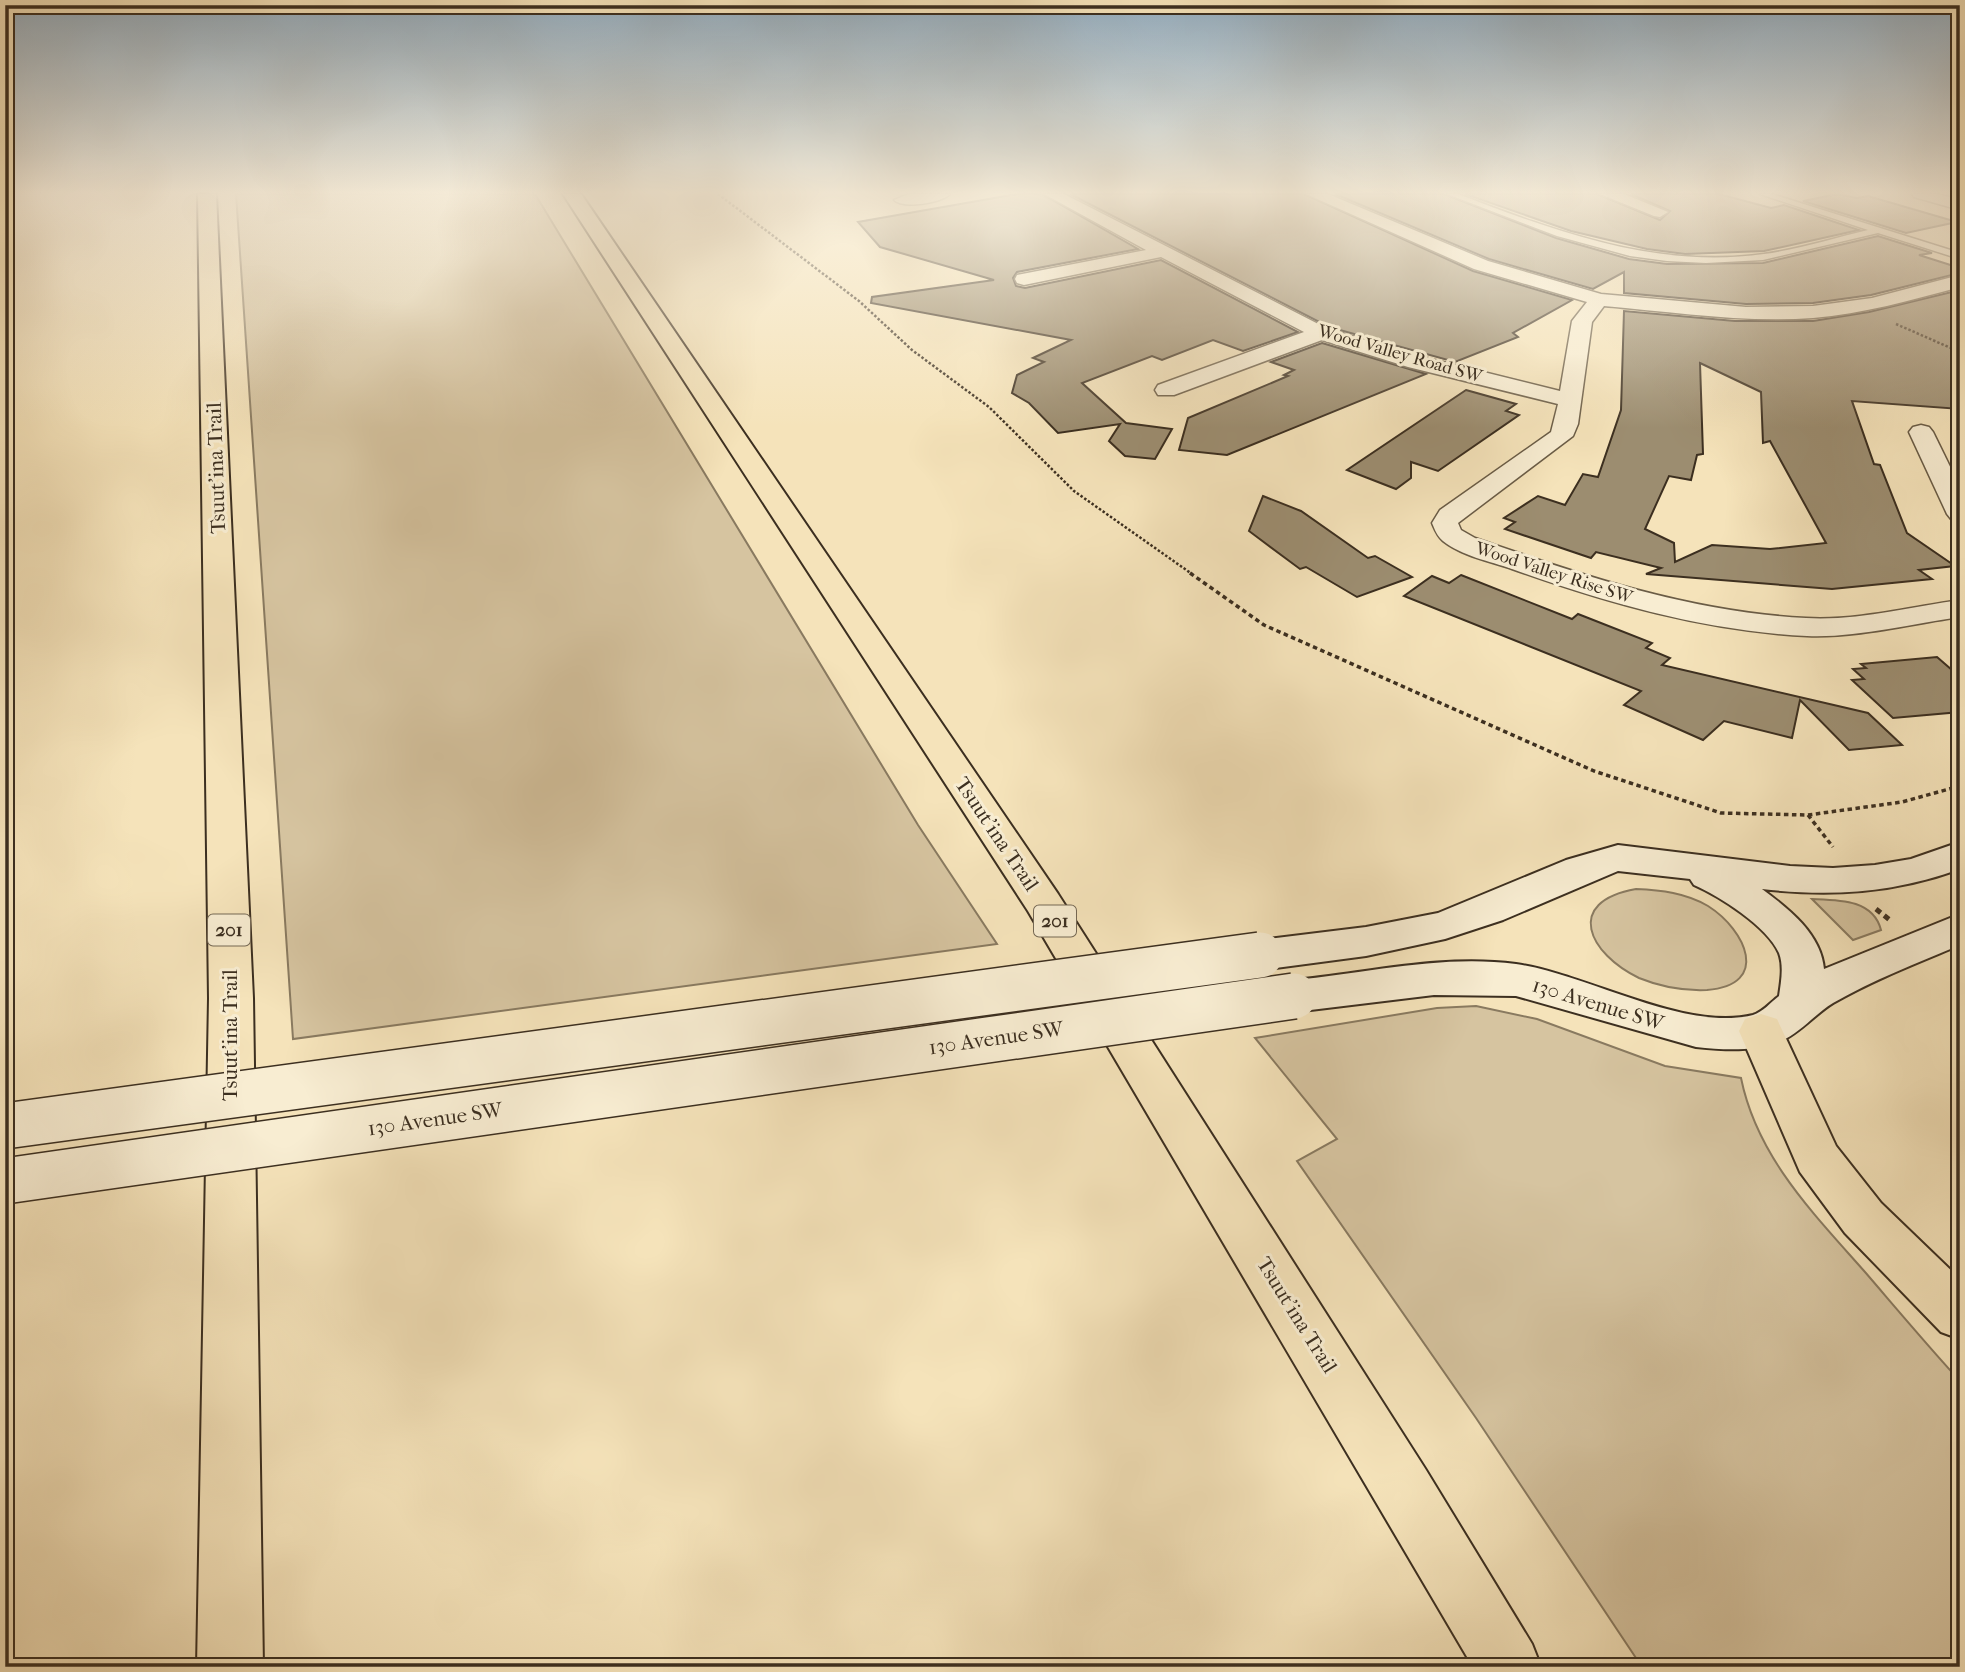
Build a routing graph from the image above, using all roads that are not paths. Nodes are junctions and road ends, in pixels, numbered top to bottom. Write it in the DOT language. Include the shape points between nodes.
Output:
graph roads {
  1 [pos="209,272"];
  2 [pos="624,272"];
  3 [pos="1059,272"];
  4 [pos="1201,272"];
  5 [pos="1504,272"];
  6 [pos="1024,279"];
  7 [pos="1960,281"];
  8 [pos="1598,300"];
  9 [pos="1321,333"];
  10 [pos="1166,390"];
  11 [pos="1568,400"];
  12 [pos="1921,432"];
  13 [pos="1960,514"];
  14 [pos="1960,608"];
  15 [pos="1960,855"];
  16 [pos="1663,861"];
  17 [pos="1960,928"];
  18 [pos="1800,1003"];
  19 [pos="1760,1031"];
  20 [pos="5,1126"];
  21 [pos="5,1181"];
  22 [pos="1960,1315"];
  23 [pos="230,1667"];
  24 [pos="1509,1667"];
  1 -- 23 [label="highway, Tsuut'ina Trail / 201" via="231,998"];
  2 -- 24 [label="highway, Tsuut'ina Trail / 201" via="1044,904"];
  3 -- 6 [label="street"];
  4 -- 9 [label="street, Wood Valley Road SW"];
  5 -- 8 [label="street"];
  7 -- 8 [label="street" via="1857,307 1813,312 1746,313"];
  8 -- 11 [label="street, Wood Valley Rise SW" via="1582,321"];
  9 -- 10 [label="street"];
  9 -- 11 [label="street, Wood Valley Road SW"];
  11 -- 14 [label="street, Wood Valley Rise SW" via="1561,436 1448,515 1445,523 1450,534 1466,544 1568,580 1657,607 1714,616 1808,626"];
  12 -- 13 [label="street"];
  15 -- 16 [label="main road" via="1909,873 1828,884"];
  16 -- 18 [label="main road" via="1714,878 1774,920 1800,952"];
  16 -- 20 [label="main road, bridge" via="1618,858 1587,864 1496,908 1416,933"];
  17 -- 18 [label="main road, 130 Avenue SW" via="1857,972"];
  18 -- 19 [label="main road, 130 Avenue SW"];
  19 -- 21 [label="main road, 130 Avenue SW, bridge" via="1681,1029 1514,980 1397,983"];
  19 -- 22 [label="highway" via="1817,1158 1863,1218"];
}
